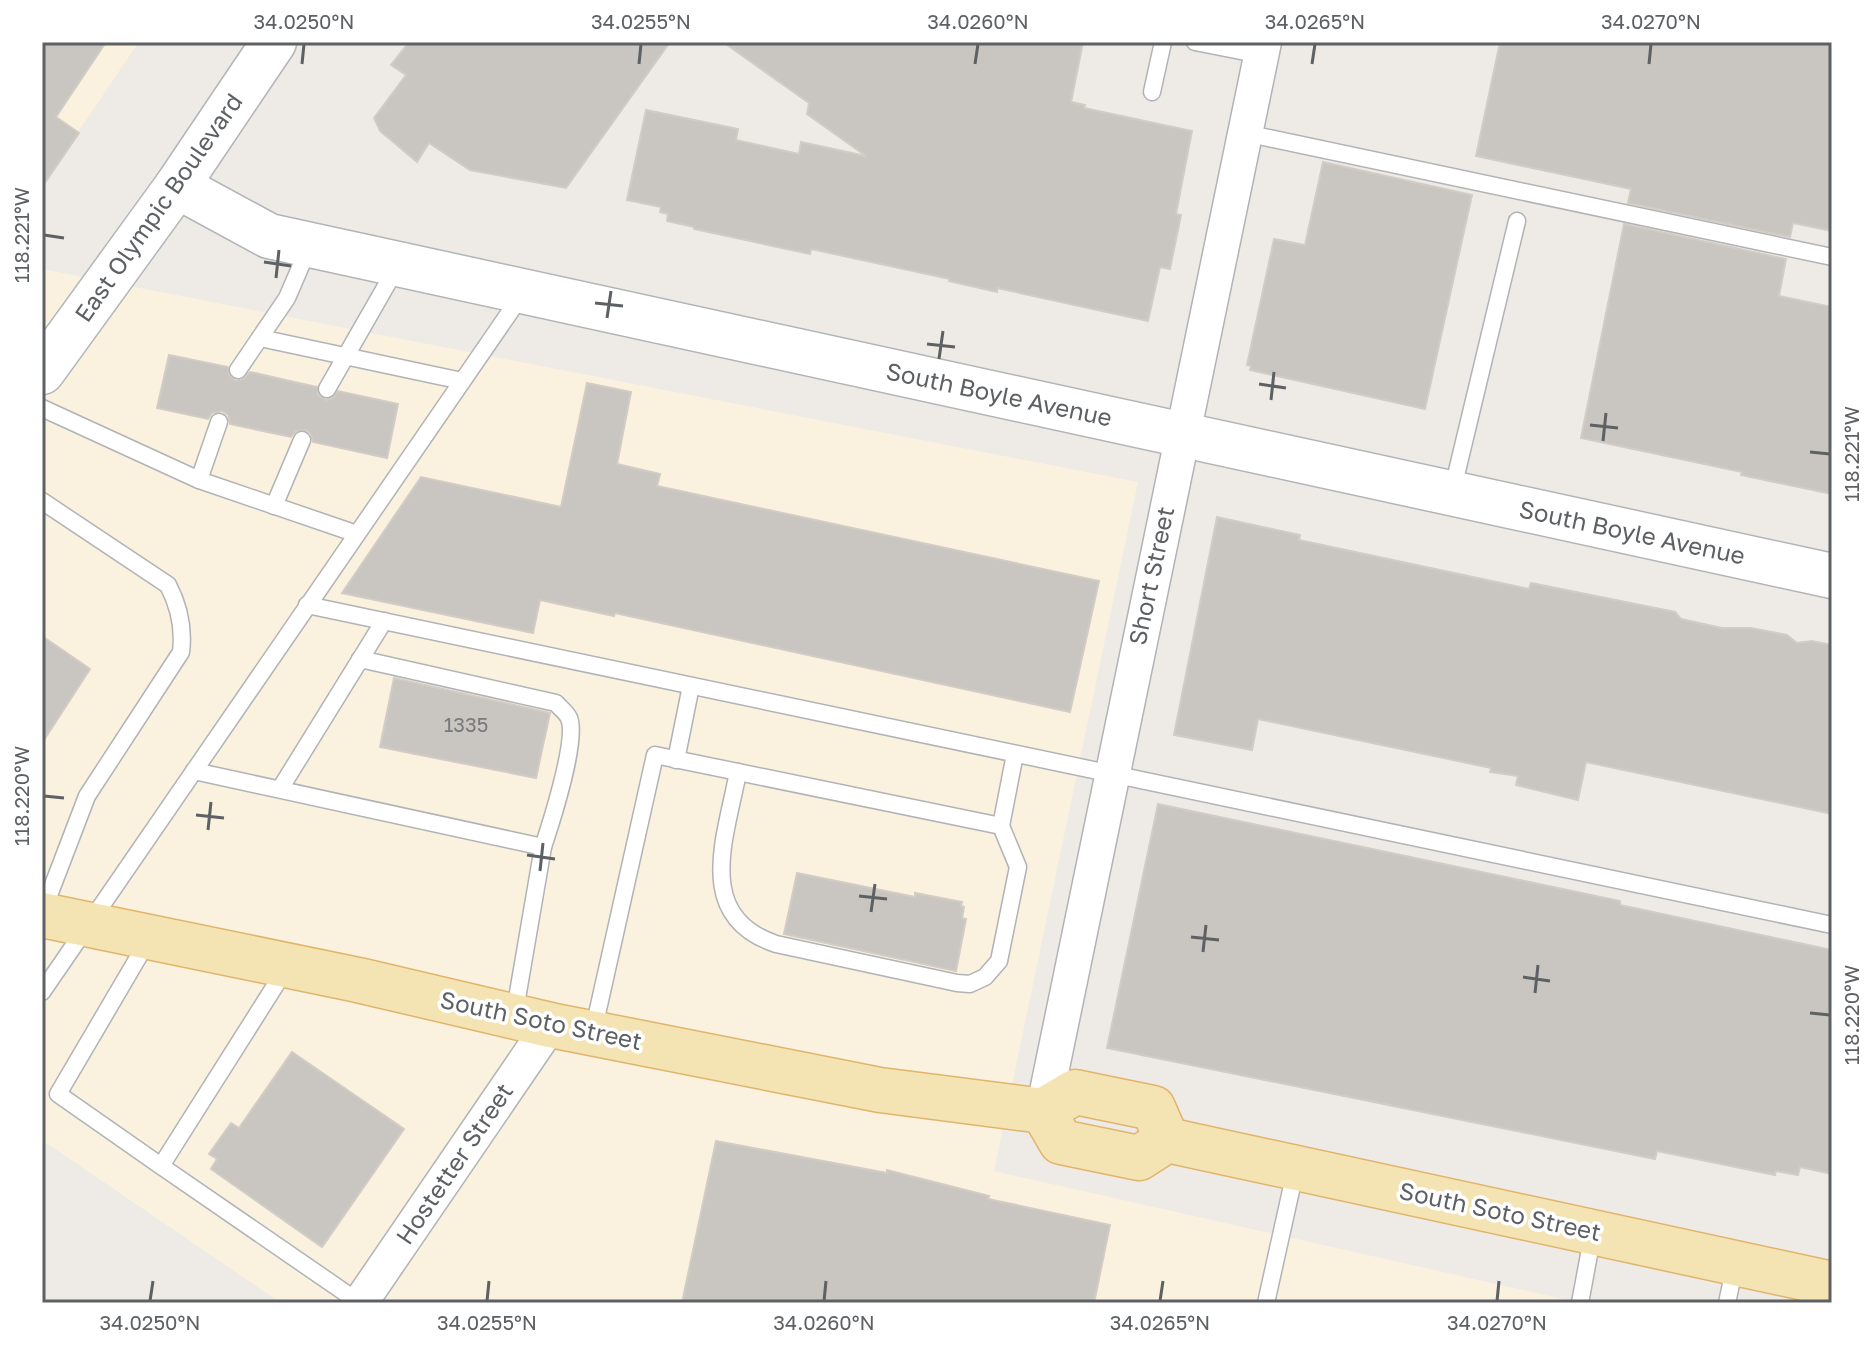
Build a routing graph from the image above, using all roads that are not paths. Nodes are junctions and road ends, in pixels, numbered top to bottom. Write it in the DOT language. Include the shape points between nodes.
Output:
graph roads {
  1 [pos="274,42"];
  2 [pos="1163,42"];
  3 [pos="1195,42"];
  4 [pos="1263,48"];
  5 [pos="1152,92"];
  6 [pos="1245,133"];
  7 [pos="177,186"];
  8 [pos="1517,221"];
  9 [pos="310,245"];
  10 [pos="1832,257"];
  11 [pos="399,264"];
  12 [pos="524,292"];
  13 [pos="260,338"];
  14 [pos="347,356"];
  15 [pos="238,370"];
  16 [pos="42,372"];
  17 [pos="462,381"];
  18 [pos="327,389"];
  19 [pos="42,408"];
  20 [pos="219,422"];
  21 [pos="1182,435"];
  22 [pos="302,440"];
  23 [pos="199,480"];
  24 [pos="1452,494"];
  25 [pos="42,501"];
  26 [pos="274,506"];
  27 [pos="357,534"];
  28 [pos="1832,576"];
  29 [pos="307,605"];
  30 [pos="384,621"];
  31 [pos="360,659"];
  32 [pos="691,686"];
  33 [pos="1015,754"];
  34 [pos="676,760"];
  35 [pos="194,771"];
  36 [pos="738,772"];
  37 [pos="1111,774"];
  38 [pos="280,789"];
  39 [pos="1001,826"];
  40 [pos="543,847"];
  41 [pos="42,914"];
  42 [pos="88,924"];
  43 [pos="1832,925"];
  44 [pos="150,937"];
  45 [pos="288,966"];
  46 [pos="42,992"];
  47 [pos="532,1021"];
  48 [pos="593,1034"];
  49 [pos="1043,1111"];
  50 [pos="161,1166"];
  51 [pos="1296,1168"];
  52 [pos="1594,1232"];
  53 [pos="1731,1283"];
  54 [pos="1812,1284"];
  55 [pos="360,1303"];
  56 [pos="1266,1303"];
  57 [pos="1580,1303"];
  1 -- 7 [label="main road, East Olympic Boulevard"];
  2 -- 5 [label="lane"];
  3 -- 4 [label="lane"];
  4 -- 6 [label="street, Short Street"];
  6 -- 10 [label="lane"];
  6 -- 21 [label="street, Short Street"];
  7 -- 9 [label="main road, South Boyle Avenue" via="269,236"];
  7 -- 16 [label="main road, East Olympic Boulevard"];
  8 -- 24 [label="lane"];
  9 -- 11 [label="main road, South Boyle Avenue"];
  9 -- 13 [label="lane" via="287,298"];
  11 -- 12 [label="main road, South Boyle Avenue"];
  11 -- 14 [label="lane"];
  12 -- 17 [label="lane"];
  12 -- 21 [label="main road, South Boyle Avenue"];
  13 -- 14 [label="lane"];
  13 -- 15 [label="lane"];
  14 -- 17 [label="lane"];
  14 -- 18 [label="lane"];
  17 -- 27 [label="lane"];
  19 -- 23 [label="lane"];
  20 -- 23 [label="lane"];
  21 -- 24 [label="main road, South Boyle Avenue"];
  21 -- 37 [label="street, Short Street"];
  22 -- 26 [label="lane"];
  23 -- 26 [label="lane"];
  24 -- 28 [label="main road, South Boyle Avenue"];
  25 -- 41 [label="lane" via="168,585 183,635 181,652 87,796"];
  26 -- 27 [label="lane"];
  27 -- 29 [label="lane"];
  29 -- 30 [label="lane"];
  29 -- 35 [label="lane"];
  30 -- 31 [label="lane"];
  30 -- 32 [label="lane"];
  31 -- 38 [label="lane"];
  31 -- 40 [label="lane" via="556,703 568,716 572,732"];
  32 -- 33 [label="lane"];
  32 -- 34 [label="lane"];
  33 -- 37 [label="lane"];
  33 -- 39 [label="lane"];
  34 -- 36 [label="lane"];
  34 -- 48 [label="lane" via="655,755"];
  35 -- 38 [label="lane"];
  35 -- 42 [label="lane"];
  36 -- 39 [label="lane"];
  36 -- 39 [label="lane" via="721,882 733,917 745,930 776,944 957,983 985,977 999,961 1018,867"];
  37 -- 43 [label="lane"];
  37 -- 49 [label="street, Short Street"];
  38 -- 40 [label="lane"];
  40 -- 47 [label="lane"];
  41 -- 42 [label="main road, South Soto Street"];
  42 -- 44 [label="main road, South Soto Street"];
  42 -- 46 [label="lane"];
  44 -- 45 [label="main road, South Soto Street"];
  44 -- 50 [label="lane" via="58,1094"];
  45 -- 47 [label="main road, South Soto Street"];
  45 -- 50 [label="lane"];
  47 -- 48 [label="main road, South Soto Street"];
  47 -- 55 [label="street, Hostetter Street"];
  48 -- 49 [label="main road, South Soto Street" via="880,1090"];
  49 -- 51 [label="main road, South Soto Street" via="1061,1142 1139,1158 1167,1140"];
  50 -- 55 [label="lane"];
  51 -- 52 [label="main road, South Soto Street"];
  51 -- 56 [label="lane"];
  52 -- 53 [label="main road, South Soto Street"];
  52 -- 57 [label="lane"];
  53 -- 54 [label="main road, South Soto Street"];
}
